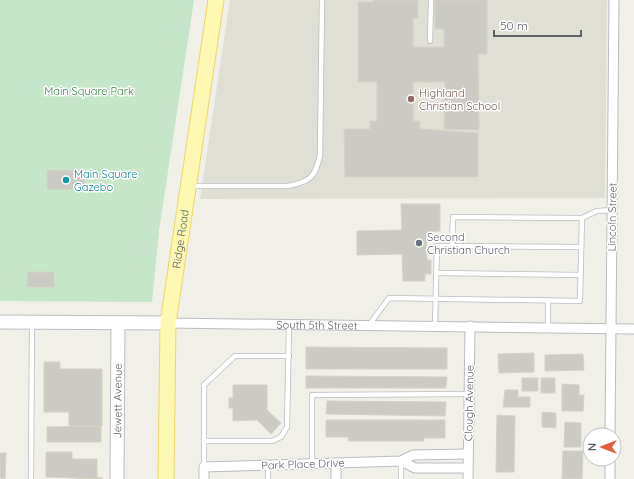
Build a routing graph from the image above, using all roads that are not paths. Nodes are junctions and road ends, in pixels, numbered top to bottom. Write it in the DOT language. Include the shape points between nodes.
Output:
graph roads {
  1 [pos="216,0"];
  2 [pos="322,0"];
  3 [pos="431,0"];
  4 [pos="614,0"];
  5 [pos="430,41"];
  6 [pos="188,186"];
  7 [pos="612,210"];
  8 [pos="582,218"];
  9 [pos="452,246"];
  10 [pos="581,247"];
  11 [pos="436,273"];
  12 [pos="580,275"];
  13 [pos="436,299"];
  14 [pos="548,300"];
  15 [pos="0,322"];
  16 [pos="32,322"];
  17 [pos="118,323"];
  18 [pos="168,323"];
  19 [pos="289,325"];
  20 [pos="369,325"];
  21 [pos="435,326"];
  22 [pos="470,326"];
  23 [pos="548,327"];
  24 [pos="611,328"];
  25 [pos="634,329"];
  26 [pos="289,356"];
  27 [pos="469,394"];
  28 [pos="610,427"];
  29 [pos="204,440"];
  30 [pos="468,454"];
  31 [pos="401,461"];
  32 [pos="336,463"];
  33 [pos="312,464"];
  34 [pos="268,465"];
  35 [pos="204,467"];
  36 [pos="610,467"];
  37 [pos="468,468"];
  38 [pos="30,479"];
  39 [pos="117,479"];
  40 [pos="166,479"];
  41 [pos="204,479"];
  42 [pos="268,479"];
  43 [pos="336,479"];
  44 [pos="401,479"];
  45 [pos="468,479"];
  46 [pos="610,479"];
  1 -- 6 [label="main road, Ridge Road"];
  2 -- 6 [label="lane" via="320,155 318,167 312,178 301,184 288,186"];
  3 -- 5 [label="lane"];
  4 -- 7 [label="street, Lincoln Street"];
  6 -- 18 [label="main road, Ridge Road"];
  7 -- 8 [label="lane" via="597,211"];
  7 -- 24 [label="street, Lincoln Street"];
  8 -- 9 [label="lane" via="453,217"];
  8 -- 10 [label="lane"];
  9 -- 10 [label="lane"];
  9 -- 11 [label="lane" via="437,246"];
  10 -- 12 [label="lane"];
  11 -- 12 [label="lane"];
  11 -- 13 [label="lane"];
  12 -- 14 [label="lane" via="580,301"];
  13 -- 14 [label="lane"];
  13 -- 20 [label="lane" via="389,298"];
  13 -- 21 [label="lane"];
  14 -- 23 [label="lane"];
  15 -- 16 [label="street, South 5th Street"];
  16 -- 17 [label="street, South 5th Street"];
  16 -- 38 [label="lane"];
  17 -- 18 [label="street, South 5th Street"];
  17 -- 39 [label="street, Jewett Avenue"];
  18 -- 19 [label="street, South 5th Street"];
  18 -- 40 [label="main road, Ridge Road"];
  19 -- 20 [label="street, South 5th Street"];
  19 -- 26 [label="lane"];
  20 -- 21 [label="street, South 5th Street"];
  21 -- 22 [label="street, South 5th Street"];
  22 -- 23 [label="street, South 5th Street"];
  22 -- 27 [label="street, Clough Avenue"];
  23 -- 24 [label="street, South 5th Street"];
  24 -- 25 [label="street, South 5th Street"];
  24 -- 28 [label="street, Lincoln Street"];
  26 -- 29 [label="lane" via="235,356 204,385"];
  26 -- 29 [label="lane" via="287,427 281,437 272,440"];
  27 -- 30 [label="street, Clough Avenue"];
  27 -- 33 [label="lane" via="312,395"];
  29 -- 35 [label="lane"];
  30 -- 31 [label="street, Park Place Drive" via="413,455"];
  30 -- 37 [label="street, Clough Avenue"];
  31 -- 32 [label="street, Park Place Drive"];
  31 -- 37 [label="street, Park Place Drive" via="415,468"];
  31 -- 44 [label="lane"];
  32 -- 33 [label="street, Park Place Drive"];
  32 -- 43 [label="street"];
  33 -- 34 [label="street, Park Place Drive"];
  34 -- 35 [label="street, Park Place Drive"];
  34 -- 42 [label="lane"];
  35 -- 41 [label="street"];
  36 -- 46 [label="street"];
  37 -- 45 [label="street, Clough Avenue"];
}
